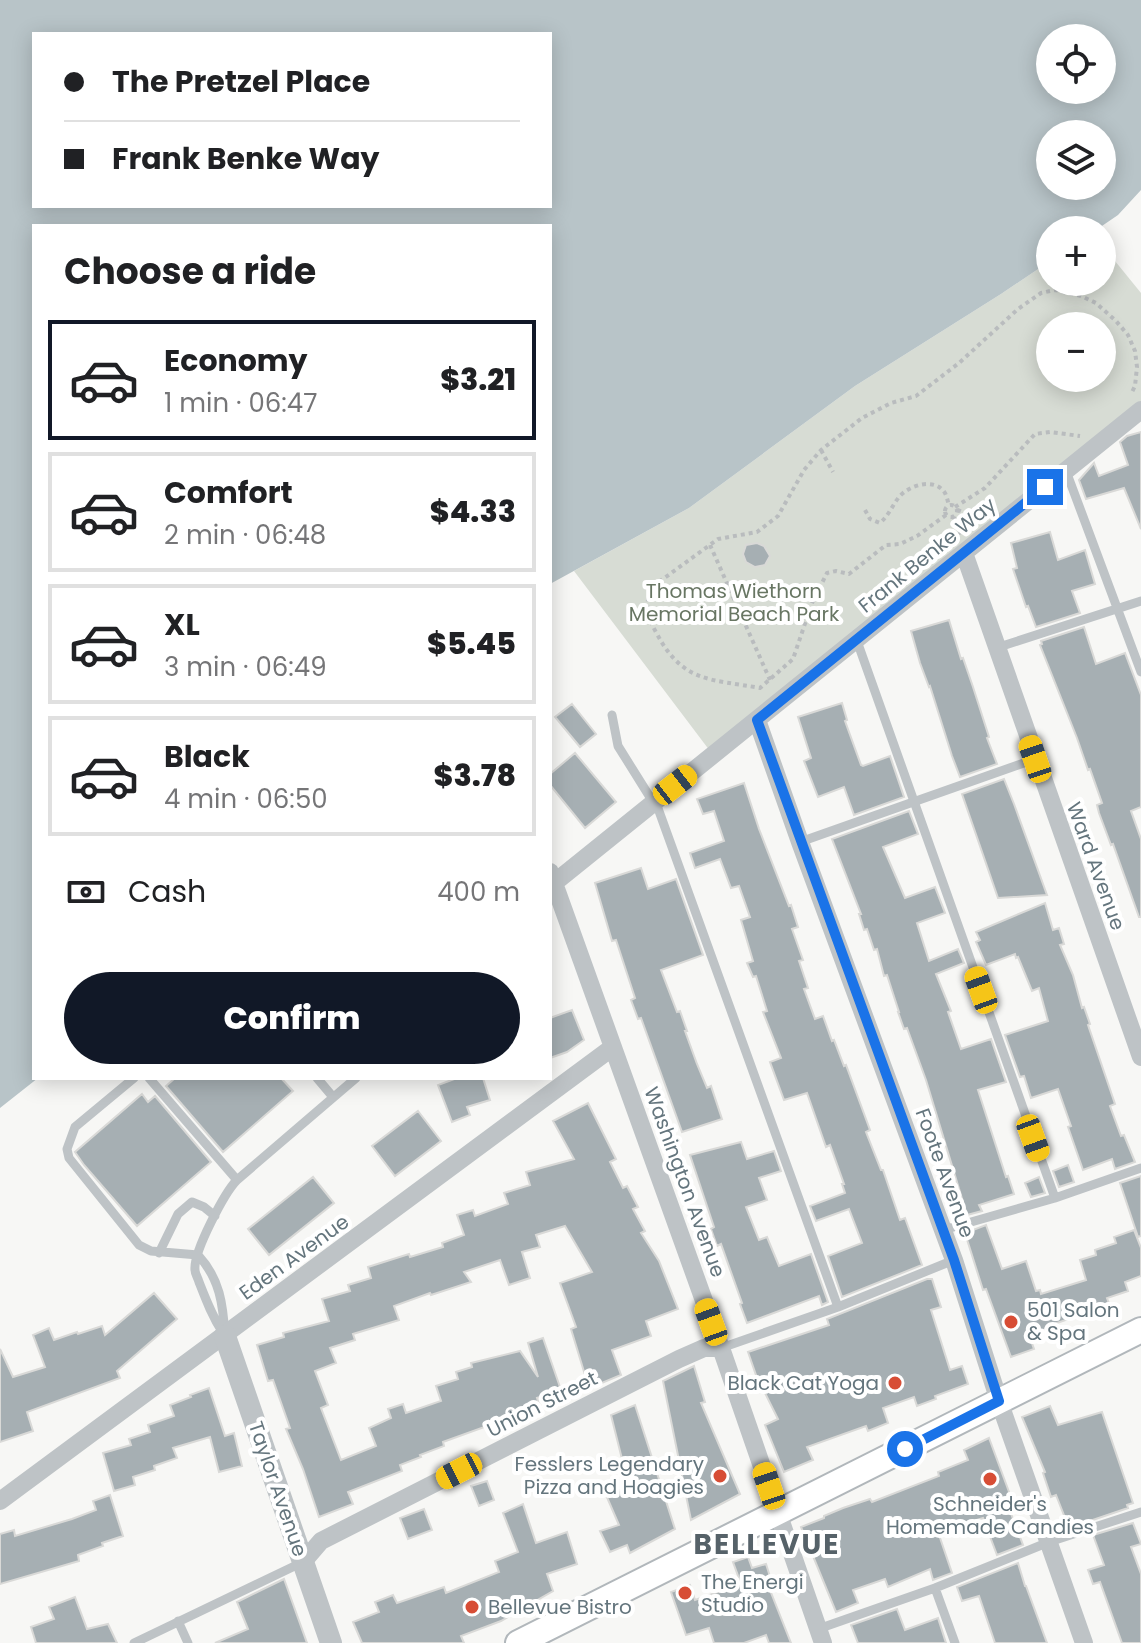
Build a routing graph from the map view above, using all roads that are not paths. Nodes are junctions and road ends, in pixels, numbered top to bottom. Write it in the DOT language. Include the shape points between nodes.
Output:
graph roads {
  1 [pos="1134,404"];
  2 [pos="1066,471"];
  3 [pos="964,553"];
  4 [pos="1141,601"];
  5 [pos="1119,609"];
  6 [pos="857,641"];
  7 [pos="996,648"];
  8 [pos="1141,672"];
  9 [pos="612,715"];
  10 [pos="757,720"];
  11 [pos="1035,759"];
  12 [pos="654,801"];
  13 [pos="914,802"];
  14 [pos="800,842"];
  15 [pos="552,878"];
  16 [pos="613,1047"];
  17 [pos="1141,1057"];
  18 [pos="132,1080"];
  19 [pos="151,1080"];
  20 [pos="319,1080"];
  21 [pos="354,1080"];
  22 [pos="333,1097"];
  23 [pos="1141,1168"];
  24 [pos="237,1180"];
  25 [pos="1055,1198"];
  26 [pos="215,1216"];
  27 [pos="943,1230"];
  28 [pos="159,1253"];
  29 [pos="198,1255"];
  30 [pos="954,1260"];
  31 [pos="838,1307"];
  32 [pos="1141,1330"];
  33 [pos="225,1336"];
  34 [pos="721,1348"];
  35 [pos="999,1401"];
  36 [pos="0,1501"];
  37 [pos="777,1512"];
  38 [pos="1141,1512"];
  39 [pos="1049,1542"];
  40 [pos="303,1562"];
  41 [pos="935,1588"];
  42 [pos="178,1621"];
  43 [pos="821,1636"];
  44 [pos="134,1643"];
  45 [pos="188,1643"];
  46 [pos="331,1643"];
  47 [pos="518,1643"];
  48 [pos="955,1643"];
  49 [pos="1084,1643"];
  1 -- 2 [label="street, Frank Benke Way" via="1106,438"];
  2 -- 3 [label="street, Frank Benke Way"];
  2 -- 5 [label="lane"];
  3 -- 6 [label="street, Frank Benke Way"];
  3 -- 7 [label="street, Ward Avenue"];
  4 -- 5 [label="lane"];
  5 -- 7 [label="lane"];
  5 -- 8 [label="lane"];
  6 -- 10 [label="street, Frank Benke Way"];
  6 -- 13 [label="lane"];
  7 -- 11 [label="street, Ward Avenue"];
  9 -- 12 [label="lane" via="618,746"];
  10 -- 12 [label="street, Frank Benke Way"];
  10 -- 14 [label="street, Foote Avenue"];
  11 -- 13 [label="lane"];
  11 -- 17 [label="street, Ward Avenue"];
  12 -- 15 [label="street, Frank Benke Way"];
  12 -- 31 [label="lane"];
  13 -- 14 [label="lane"];
  13 -- 25 [label="lane"];
  14 -- 27 [label="street, Foote Avenue"];
  15 -- 16 [label="street, Washington Avenue"];
  16 -- 33 [label="street, Eden Avenue"];
  16 -- 34 [label="street, Washington Avenue"];
  18 -- 28 [label="lane" via="75,1127 67,1149 139,1245"];
  19 -- 24 [label="lane"];
  20 -- 22 [label="lane"];
  21 -- 22 [label="lane"];
  22 -- 24 [label="lane"];
  23 -- 25 [label="lane"];
  24 -- 26 [label="lane"];
  25 -- 27 [label="lane"];
  26 -- 28 [label="lane" via="192,1202 178,1214"];
  26 -- 29 [label="lane"];
  27 -- 30 [label="street, Foote Avenue"];
  28 -- 29 [label="lane"];
  29 -- 33 [label="lane" via="223,1304"];
  29 -- 33 [label="lane" via="195,1269"];
  30 -- 31 [label="lane"];
  30 -- 35 [label="street, Foote Avenue"];
  31 -- 34 [label="lane"];
  32 -- 35 [label="main road"];
  33 -- 36 [label="street, Eden Avenue"];
  33 -- 40 [label="street, Taylor Avenue"];
  34 -- 37 [label="street, Washington Avenue"];
  34 -- 40 [label="street, Union Street" via="704,1348 679,1359 321,1541"];
  35 -- 37 [label="main road"];
  35 -- 39 [label="street, Foote Avenue"];
  37 -- 43 [label="street, Washington Avenue"];
  37 -- 47 [label="main road"];
  38 -- 39 [label="lane"];
  39 -- 41 [label="lane"];
  39 -- 49 [label="street, Foote Avenue"];
  40 -- 42 [label="lane, Union Street"];
  40 -- 46 [label="street, Taylor Avenue"];
  41 -- 43 [label="lane"];
  41 -- 48 [label="lane"];
  42 -- 44 [label="lane, Union Street"];
  42 -- 45 [label="lane"];
}
